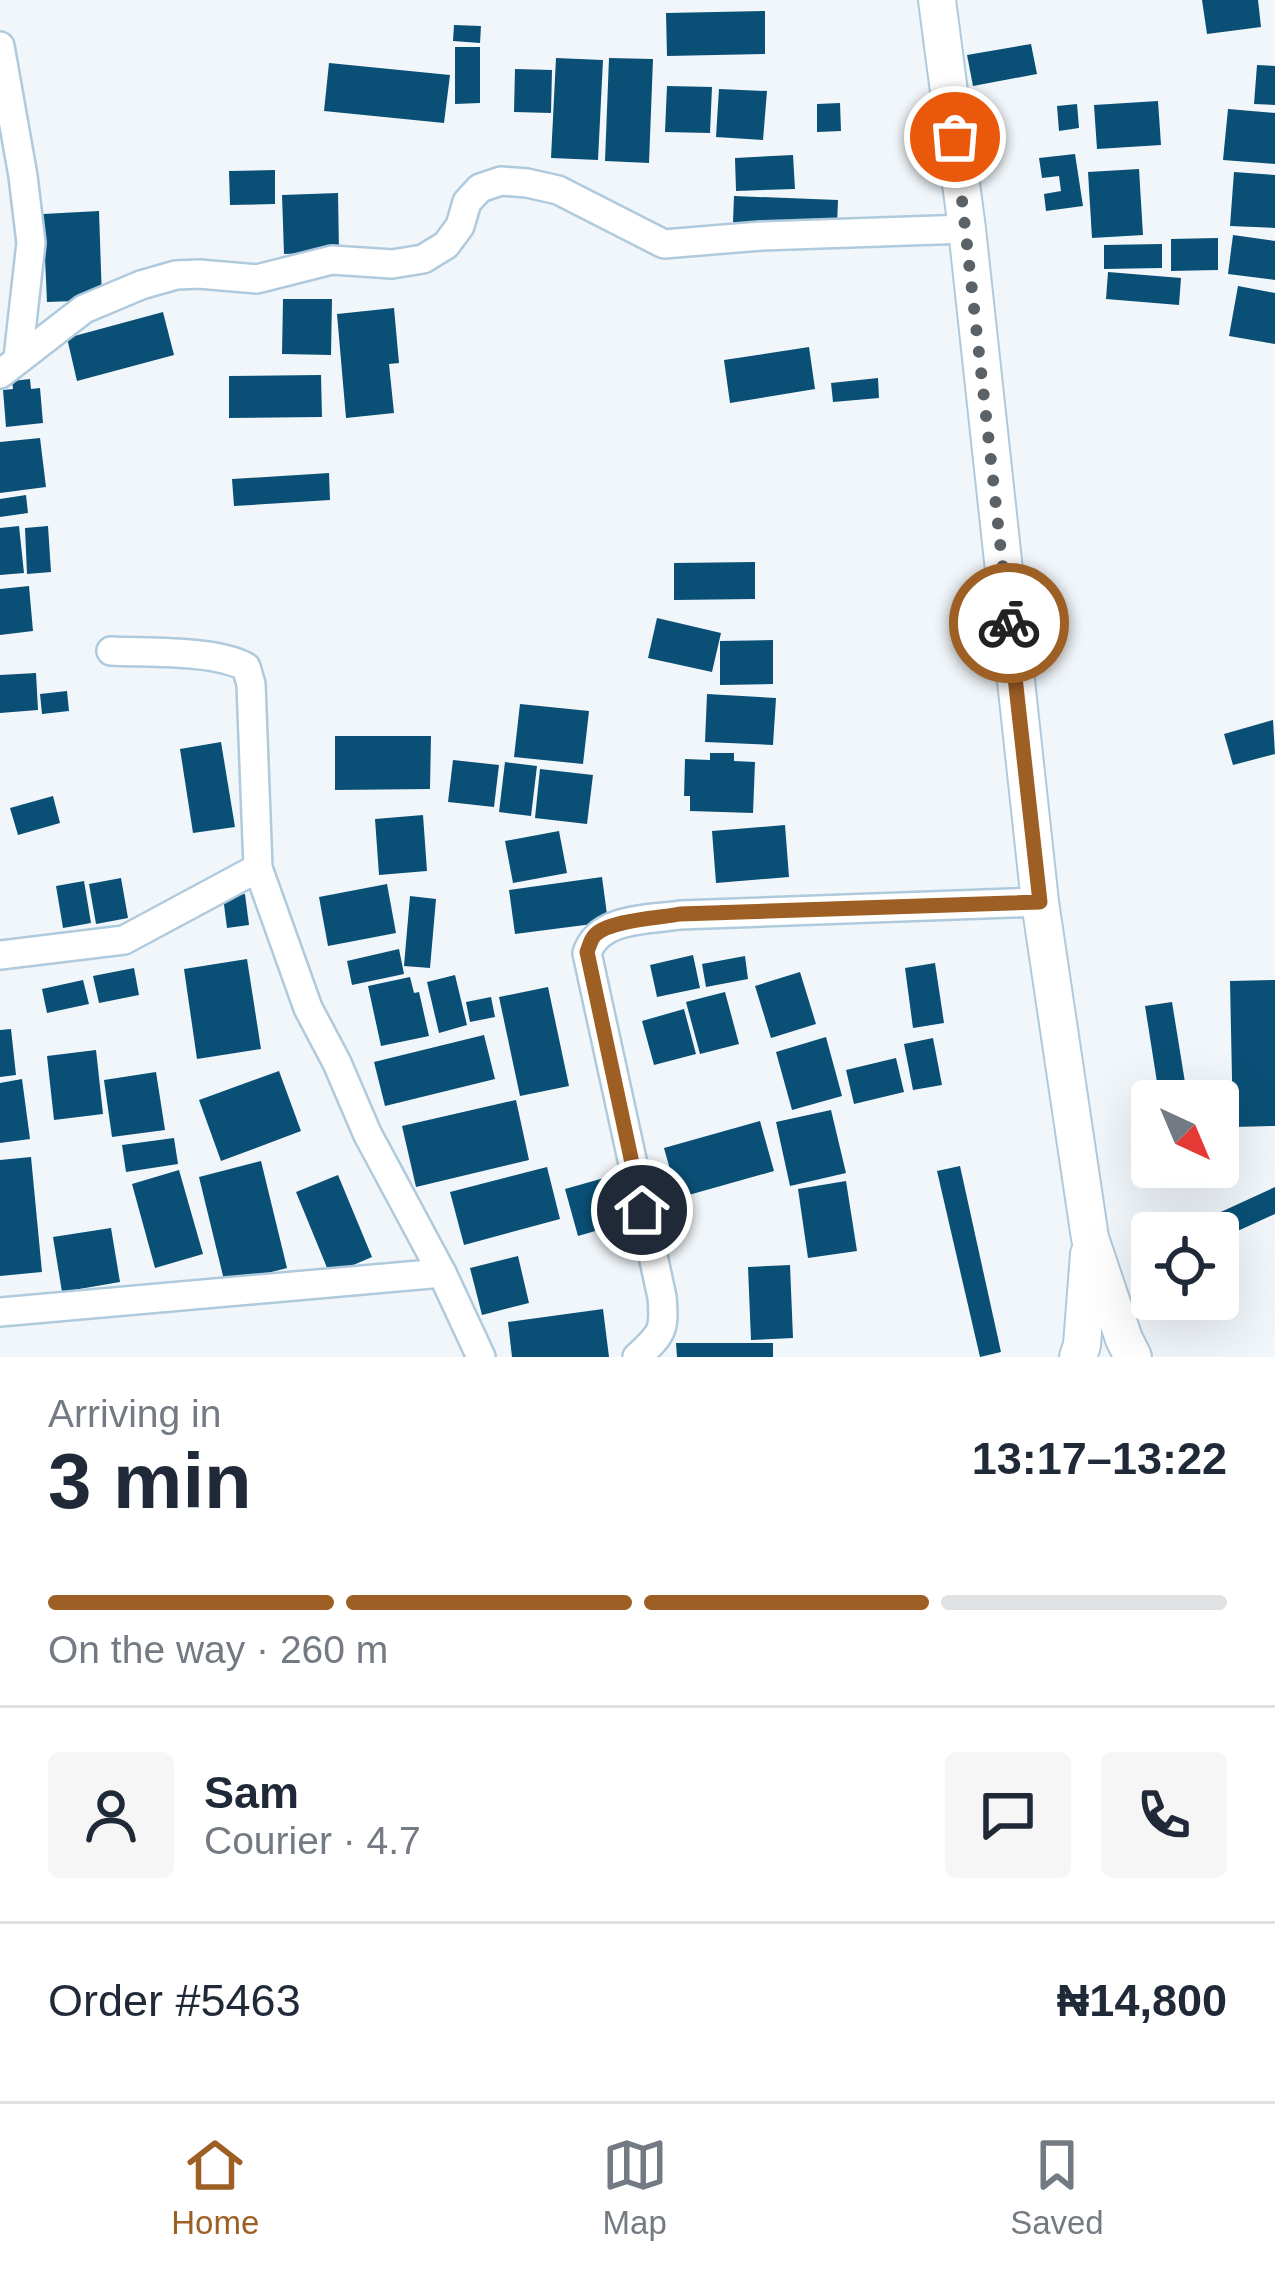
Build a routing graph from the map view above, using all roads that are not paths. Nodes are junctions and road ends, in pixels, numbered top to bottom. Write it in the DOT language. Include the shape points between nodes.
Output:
graph roads {
  1 [pos="937,0"];
  2 [pos="0,46"];
  3 [pos="967,229"];
  4 [pos="9,366"];
  5 [pos="111,651"];
  6 [pos="258,868"];
  7 [pos="1040,902"];
  8 [pos="0,955"];
  9 [pos="1090,1238"];
  10 [pos="442,1273"];
  11 [pos="0,1312"];
  12 [pos="482,1357"];
  13 [pos="637,1357"];
  14 [pos="1078,1357"];
  15 [pos="1132,1357"];
  1 -- 3 [label="main road"];
  2 -- 4 [label="street" via="31,243"];
  3 -- 4 [label="street" via="664,244 558,190 501,181 480,188 446,245 423,259 332,260 257,279 176,275 84,309"];
  3 -- 7 [label="main road"];
  5 -- 6 [label="street" via="207,656 246,667"];
  6 -- 8 [label="street" via="124,940"];
  6 -- 10 [label="street" via="308,1008"];
  7 -- 9 [label="main road"];
  7 -- 13 [label="street" via="680,914 623,923 592,938 587,952 663,1310 659,1336"];
  9 -- 14 [label="main road"];
  9 -- 15 [label="main road"];
  10 -- 11 [label="street"];
  10 -- 12 [label="street"];
}
